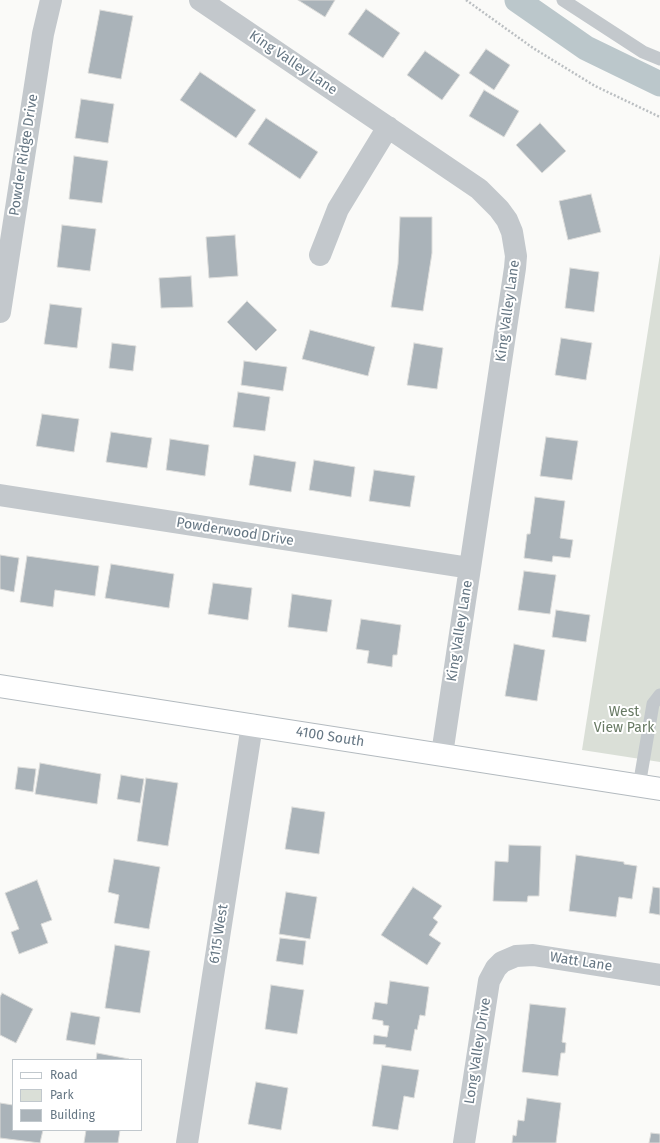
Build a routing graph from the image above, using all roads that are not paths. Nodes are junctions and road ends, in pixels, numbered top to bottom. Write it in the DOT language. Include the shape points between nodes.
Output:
graph roads {
  1 [pos="51,0"];
  2 [pos="200,0"];
  3 [pos="563,0"];
  4 [pos="660,59"];
  5 [pos="388,127"];
  6 [pos="320,255"];
  7 [pos="0,312"];
  8 [pos="0,495"];
  9 [pos="470,568"];
  10 [pos="0,686"];
  11 [pos="658,701"];
  12 [pos="252,725"];
  13 [pos="442,754"];
  14 [pos="639,786"];
  15 [pos="660,789"];
  16 [pos="502,962"];
  17 [pos="660,975"];
  18 [pos="187,1143"];
  19 [pos="464,1143"];
  1 -- 7 [label="street, Powder Ridge Drive" via="43,34"];
  2 -- 5 [label="street, King Valley Lane"];
  3 -- 4 [label="lane" via="643,52"];
  5 -- 6 [label="street" via="338,209"];
  5 -- 9 [label="street, King Valley Lane" via="490,198 507,220 515,244 515,268"];
  8 -- 9 [label="street, Powderwood Drive"];
  9 -- 13 [label="street, King Valley Lane"];
  10 -- 12 [label="main road, 4100 South"];
  11 -- 14 [label="lane"];
  12 -- 13 [label="main road, 4100 South"];
  12 -- 18 [label="street, 6115 West"];
  13 -- 14 [label="main road, 4100 South"];
  14 -- 15 [label="main road, 4100 South"];
  16 -- 17 [label="street, Watt Lane" via="516,956 533,955"];
  16 -- 19 [label="street, Long Valley Drive" via="489,981"];
}
